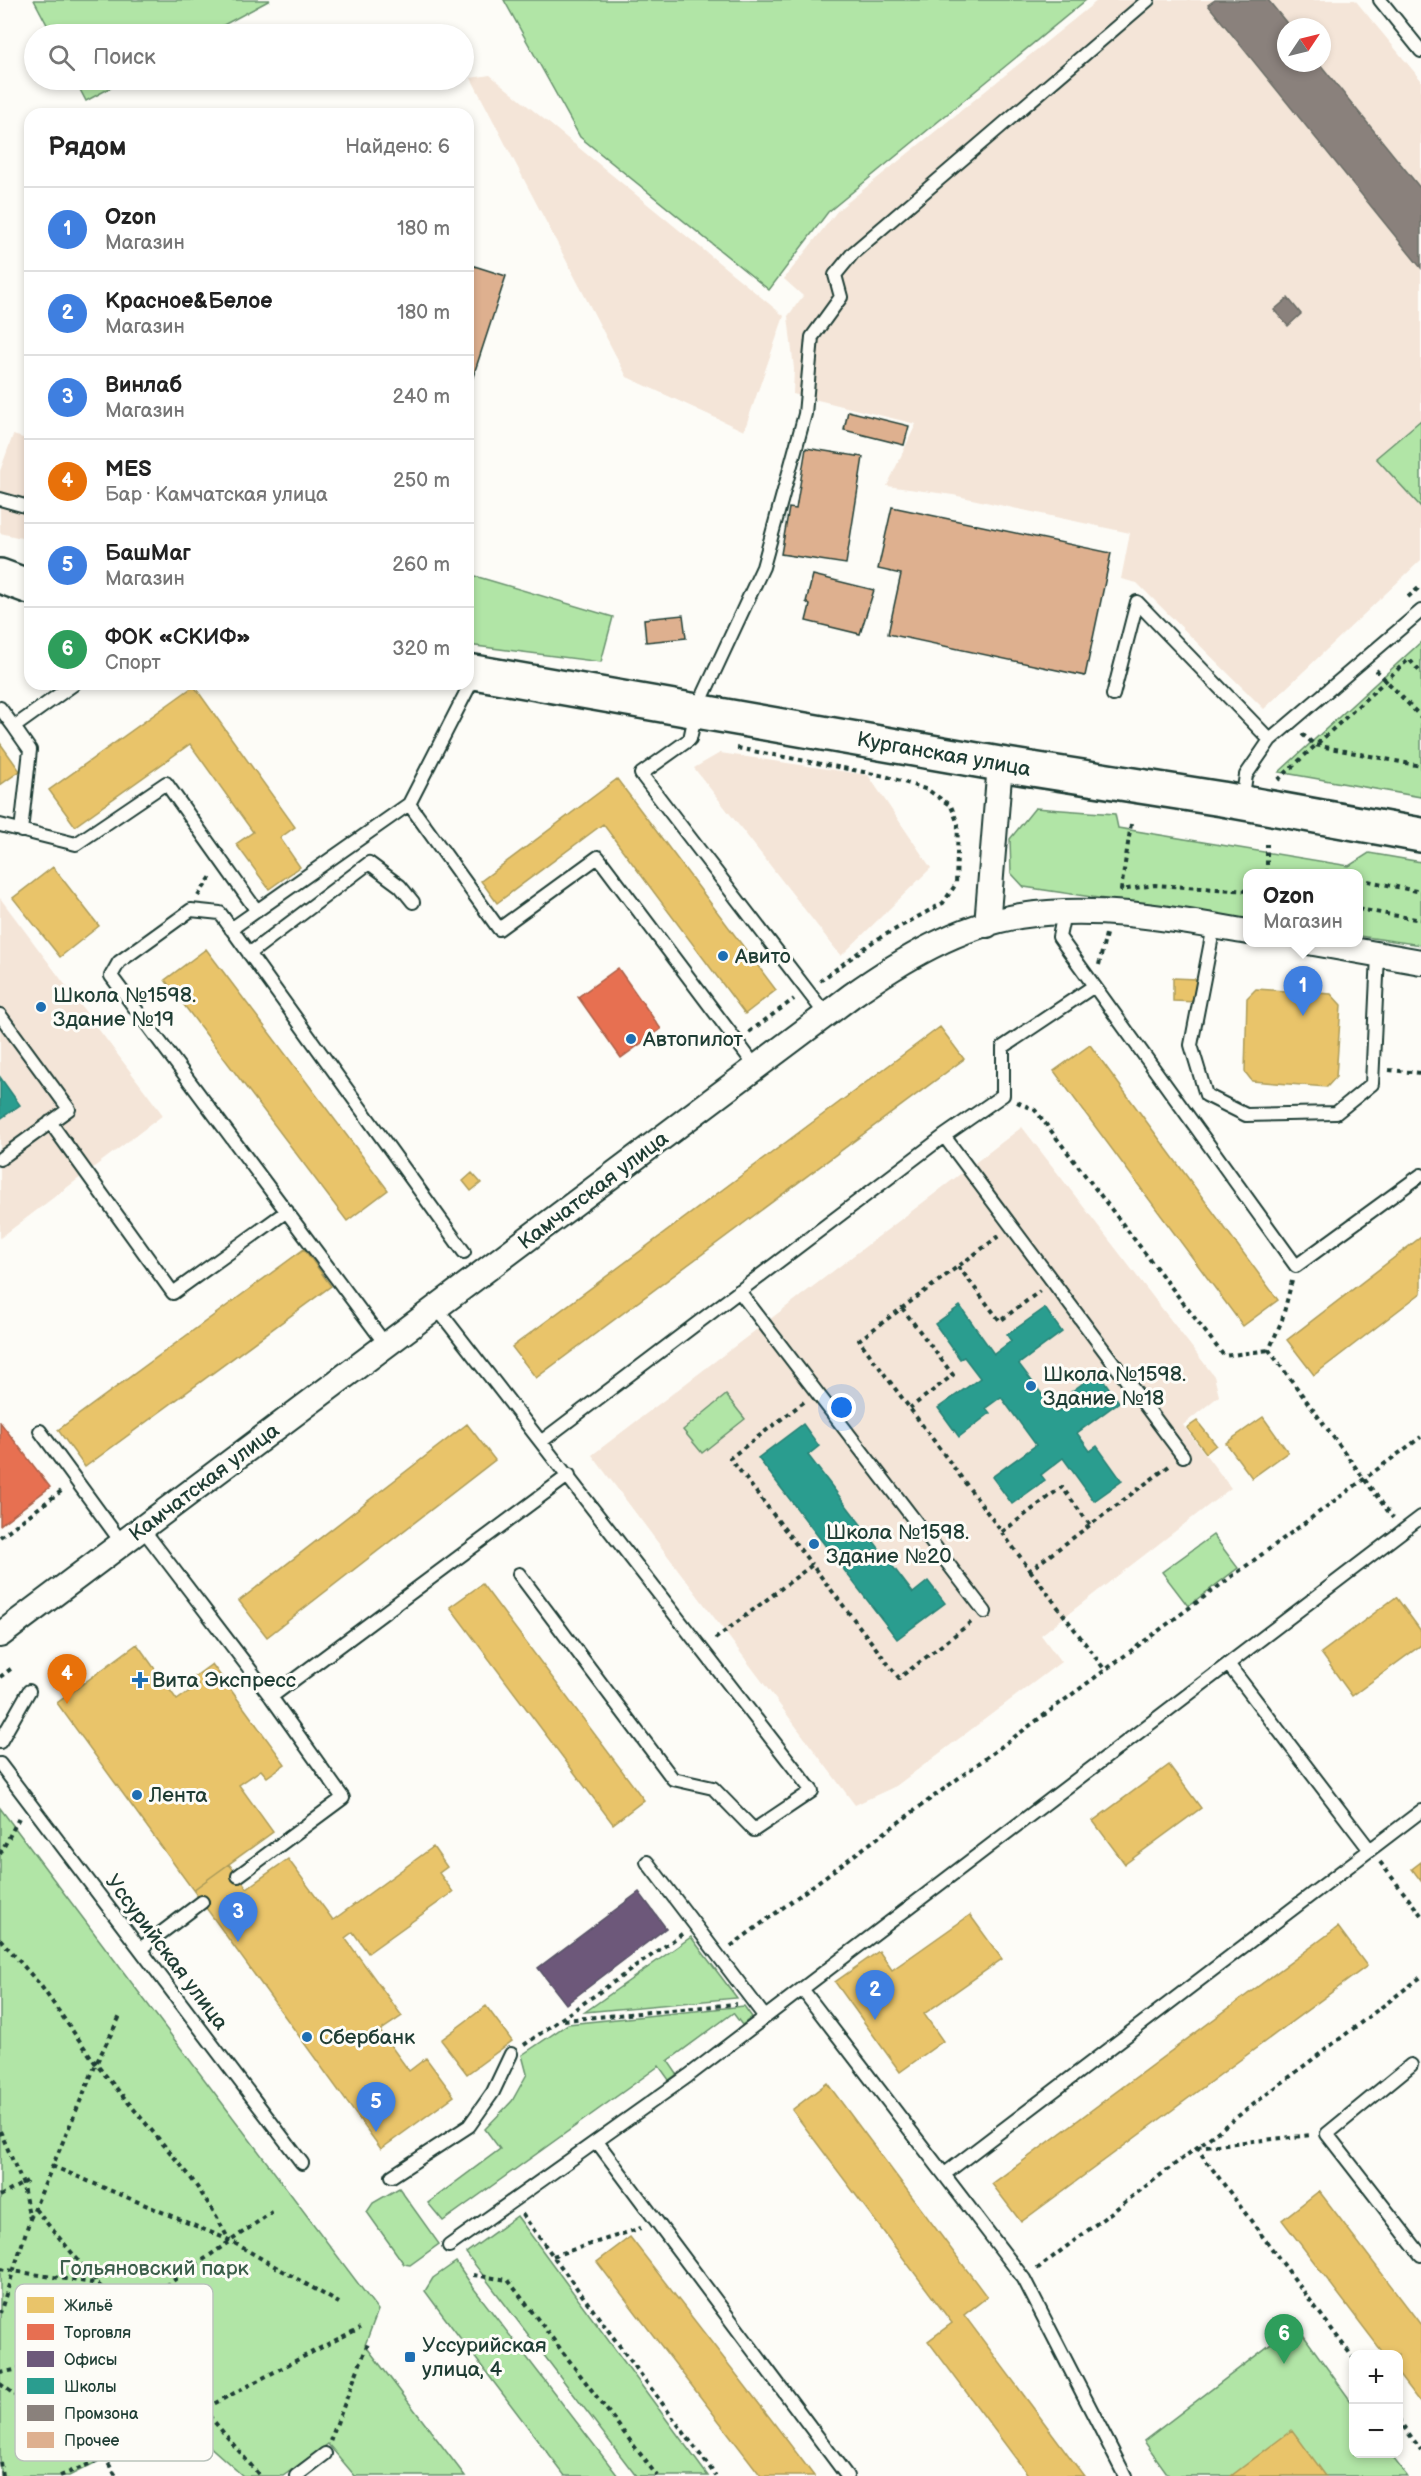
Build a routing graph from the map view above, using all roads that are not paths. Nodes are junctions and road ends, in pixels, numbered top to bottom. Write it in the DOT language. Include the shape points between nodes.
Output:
graph roads {
  1 [pos="1148,0"];
  2 [pos="1380,0"];
  3 [pos="1421,51"];
  4 [pos="0,499"];
  5 [pos="24,506"];
  6 [pos="0,576"];
  7 [pos="24,585"];
  8 [pos="1421,611"];
  9 [pos="474,672"];
  10 [pos="66,690"];
  11 [pos="464,690"];
  12 [pos="1113,695"];
  13 [pos="0,708"];
  14 [pos="696,711"];
  15 [pos="14,727"];
  16 [pos="1270,740"];
  17 [pos="1000,764"];
  18 [pos="1242,803"];
  19 [pos="410,804"];
  20 [pos="0,825"];
  21 [pos="21,831"];
  22 [pos="1421,835"];
  23 [pos="413,902"];
  24 [pos="257,911"];
  25 [pos="1064,913"];
  26 [pos="987,925"];
  27 [pos="1214,926"];
  28 [pos="231,929"];
  29 [pos="1243,931"];
  30 [pos="1335,947"];
  31 [pos="249,954"];
  32 [pos="1378,955"];
  33 [pos="1421,962"];
  34 [pos="1094,986"];
  35 [pos="0,1015"];
  36 [pos="826,1015"];
  37 [pos="756,1067"];
  38 [pos="50,1122"];
  39 [pos="944,1136"];
  40 [pos="0,1159"];
  41 [pos="1421,1175"];
  42 [pos="287,1211"];
  43 [pos="464,1252"];
  44 [pos="739,1292"];
  45 [pos="436,1307"];
  46 [pos="386,1345"];
  47 [pos="40,1431"];
  48 [pos="542,1441"];
  49 [pos="1183,1456"];
  50 [pos="569,1475"];
  51 [pos="1421,1517"];
  52 [pos="142,1528"];
  53 [pos="122,1544"];
  54 [pos="519,1574"];
  55 [pos="985,1612"];
  56 [pos="0,1635"];
  57 [pos="1228,1664"];
  58 [pos="29,1691"];
  59 [pos="271,1697"];
  60 [pos="0,1742"];
  61 [pos="0,1764"];
  62 [pos="1421,1811"];
  63 [pos="1370,1850"];
  64 [pos="647,1862"];
  65 [pos="238,1876"];
  66 [pos="202,1902"];
  67 [pos="140,1949"];
  68 [pos="802,1989"];
  69 [pos="765,2017"];
  70 [pos="511,2054"];
  71 [pos="1411,2065"];
  72 [pos="598,2143"];
  73 [pos="302,2163"];
  74 [pos="946,2173"];
  75 [pos="392,2176"];
  76 [pos="449,2246"];
  77 [pos="1421,2255"];
  78 [pos="325,2454"];
  79 [pos="297,2476"];
  80 [pos="847,2476"];
  81 [pos="1125,2476"];
  1 -- 14 [label="lane" via="853,253 836,275 841,297 812,337 805,414 763,567"];
  2 -- 3 [label="lane"];
  4 -- 5 [label="lane"];
  6 -- 7 [label="street"];
  8 -- 16 [label="lane"];
  9 -- 14 [label="street, Курганская улица"];
  10 -- 15 [label="lane"];
  11 -- 19 [label="lane"];
  12 -- 16 [label="lane" via="1137,602"];
  13 -- 15 [label="lane"];
  14 -- 17 [label="street, Курганская улица"];
  14 -- 36 [label="lane" via="690,739 641,774"];
  15 -- 21 [label="lane" via="30,750"];
  16 -- 18 [label="lane" via="1246,775"];
  17 -- 18 [label="street, Курганская улица"];
  17 -- 26 [label="street"];
  18 -- 22 [label="street, Курганская улица"];
  19 -- 24 [label="lane"];
  19 -- 37 [label="lane" via="499,929 598,857"];
  20 -- 21 [label="lane"];
  21 -- 24 [label="lane" via="76,844 166,783"];
  23 -- 31 [label="lane" via="400,886 369,863"];
  24 -- 28 [label="lane"];
  25 -- 26 [label="street, Камчатская улица" via="1020,916"];
  25 -- 27 [label="street, Камчатская улица" via="1114,912"];
  25 -- 34 [label="lane" via="1059,937"];
  26 -- 36 [label="street, Камчатская улица" via="919,953 883,973"];
  27 -- 29 [label="street, Камчатская улица"];
  27 -- 32 [label="lane" via="1191,1046 1206,1095 1246,1115 1336,1113 1372,1084"];
  28 -- 31 [label="lane"];
  28 -- 42 [label="lane" via="220,913 191,910 119,962 111,976"];
  30 -- 32 [label="street"];
  31 -- 43 [label="lane"];
  32 -- 33 [label="street"];
  34 -- 39 [label="lane" via="1003,1047 1003,1095"];
  34 -- 41 [label="lane" via="1296,1266"];
  35 -- 38 [label="lane" via="69,1108"];
  36 -- 37 [label="street, Камчатская улица"];
  37 -- 45 [label="street, Камчатская улица"];
  38 -- 40 [label="lane"];
  38 -- 42 [label="lane" via="173,1293"];
  39 -- 44 [label="lane"];
  39 -- 49 [label="lane"];
  42 -- 46 [label="lane"];
  44 -- 48 [label="lane"];
  44 -- 55 [label="lane"];
  45 -- 46 [label="street, Камчатская улица"];
  45 -- 48 [label="lane"];
  46 -- 52 [label="street, Камчатская улица"];
  47 -- 53 [label="lane"];
  48 -- 50 [label="lane"];
  50 -- 54 [label="lane" via="812,1791 754,1830 713,1788 673,1779"];
  50 -- 59 [label="lane"];
  51 -- 57 [label="lane"];
  52 -- 53 [label="street, Камчатская улица"];
  52 -- 59 [label="lane"];
  53 -- 56 [label="street, Камчатская улица"];
  57 -- 63 [label="lane"];
  57 -- 68 [label="lane"];
  58 -- 60 [label="lane"];
  59 -- 65 [label="lane" via="343,1798"];
  61 -- 67 [label="lane, Уссурийская улица"];
  62 -- 63 [label="lane"];
  63 -- 74 [label="lane"];
  64 -- 69 [label="lane"];
  66 -- 67 [label="lane"];
  67 -- 73 [label="lane, Уссурийская улица"];
  68 -- 69 [label="lane"];
  68 -- 74 [label="lane"];
  69 -- 72 [label="lane"];
  70 -- 75 [label="lane" via="493,2092 469,2126"];
  71 -- 77 [label="lane" via="1327,2133"];
  72 -- 76 [label="lane"];
  72 -- 80 [label="lane"];
  74 -- 81 [label="lane" via="1024,2279"];
  78 -- 79 [label="lane"];
}
